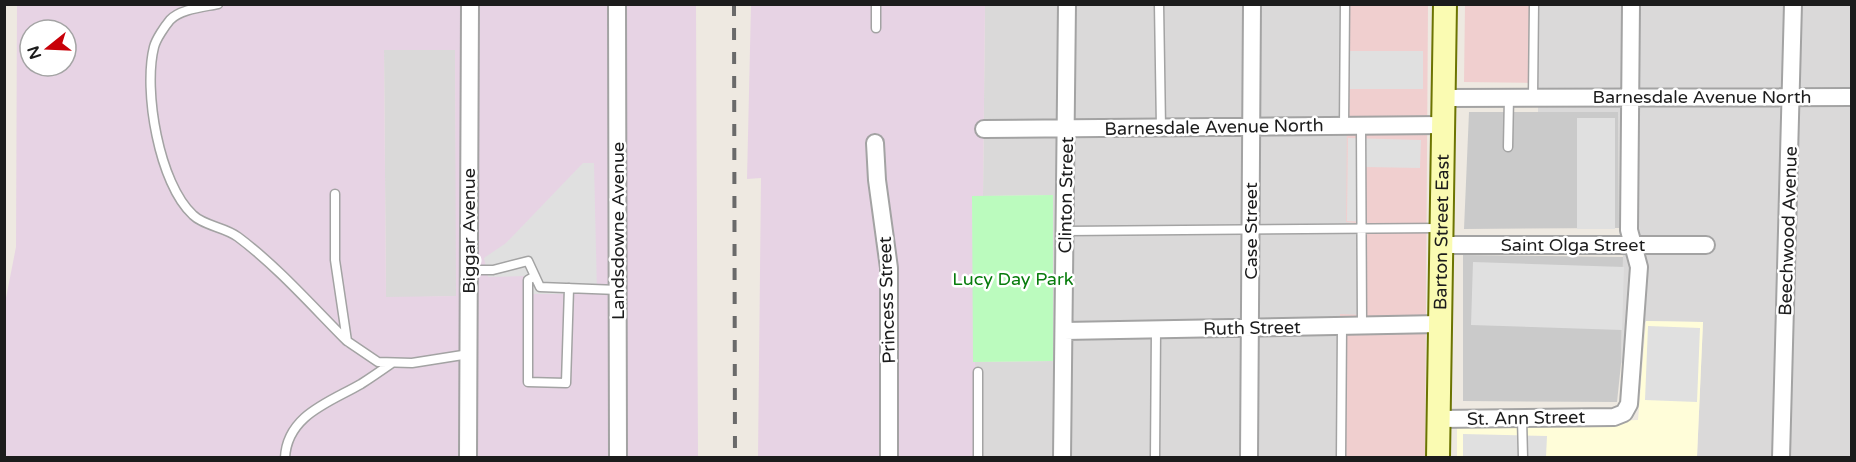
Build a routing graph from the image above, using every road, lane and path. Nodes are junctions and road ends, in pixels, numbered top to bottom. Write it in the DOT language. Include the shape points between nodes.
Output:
graph roads {
  1 [pos="218,4"];
  2 [pos="470,4"];
  3 [pos="617,4"];
  4 [pos="876,4"];
  5 [pos="1067,4"];
  6 [pos="1159,4"];
  7 [pos="1252,4"];
  8 [pos="1345,4"];
  9 [pos="1445,4"];
  10 [pos="1534,4"];
  11 [pos="1631,4"];
  12 [pos="1793,4"];
  13 [pos="876,28"];
  14 [pos="1533,96"];
  15 [pos="1509,97"];
  16 [pos="1631,97"];
  17 [pos="1792,97"];
  18 [pos="1851,97"];
  19 [pos="1444,98"];
  20 [pos="1443,124"];
  21 [pos="1352,126"];
  22 [pos="1251,127"];
  23 [pos="984,129"];
  24 [pos="1067,129"];
  25 [pos="1161,129"];
  26 [pos="875,143"];
  27 [pos="1508,147"];
  28 [pos="335,194"];
  29 [pos="1361,228"];
  30 [pos="1251,229"];
  31 [pos="1066,231"];
  32 [pos="1441,236"];
  33 [pos="1633,245"];
  34 [pos="1706,245"];
  35 [pos="470,270"];
  36 [pos="535,276"];
  37 [pos="569,288"];
  38 [pos="618,290"];
  39 [pos="1440,324"];
  40 [pos="1342,327"];
  41 [pos="1362,327"];
  42 [pos="1250,328"];
  43 [pos="1156,330"];
  44 [pos="1064,331"];
  45 [pos="347,341"];
  46 [pos="469,354"];
  47 [pos="393,363"];
  48 [pos="978,372"];
  49 [pos="1522,418"];
  50 [pos="1439,419"];
  51 [pos="285,458"];
  52 [pos="468,458"];
  53 [pos="618,458"];
  54 [pos="889,458"];
  55 [pos="978,458"];
  56 [pos="1062,458"];
  57 [pos="1155,458"];
  58 [pos="1249,458"];
  59 [pos="1341,458"];
  60 [pos="1438,458"];
  61 [pos="1523,458"];
  62 [pos="1781,458"];
  1 -- 45 [label="lane" via="172,18 154,45 148,81 160,155 171,188 193,217 236,235 274,267"];
  2 -- 35 [label="street, Biggar Avenue"];
  3 -- 38 [label="street, Landsdowne Avenue"];
  4 -- 13 [label="lane"];
  5 -- 24 [label="street, Clinton Street"];
  6 -- 25 [label="lane"];
  7 -- 22 [label="street, Case Street"];
  8 -- 21 [label="lane"];
  9 -- 19 [label="main road, Barton Street East"];
  10 -- 14 [label="lane"];
  11 -- 16 [label="street"];
  12 -- 17 [label="street, Beechwood Avenue"];
  14 -- 15 [label="street, Barnesdale Avenue North"];
  14 -- 16 [label="street, Barnesdale Avenue North"];
  15 -- 19 [label="street, Barnesdale Avenue North"];
  15 -- 27 [label="lane"];
  16 -- 17 [label="street, Barnesdale Avenue North"];
  16 -- 33 [label="street" via="1629,230"];
  17 -- 18 [label="street, Barnesdale Avenue North"];
  17 -- 62 [label="street, Beechwood Avenue"];
  19 -- 20 [label="main road, Barton Street East"];
  20 -- 21 [label="street, Barnesdale Avenue North"];
  20 -- 32 [label="main road, Barton Street East"];
  21 -- 22 [label="street, Barnesdale Avenue North"];
  21 -- 29 [label="lane"];
  22 -- 25 [label="street, Barnesdale Avenue North"];
  22 -- 30 [label="street, Case Street"];
  23 -- 24 [label="street, Barnesdale Avenue North"];
  24 -- 25 [label="street, Barnesdale Avenue North"];
  24 -- 31 [label="street, Clinton Street"];
  26 -- 54 [label="street, Princess Street" via="889,268"];
  28 -- 45 [label="lane" via="335,260"];
  29 -- 30 [label="lane"];
  29 -- 32 [label="lane"];
  29 -- 41 [label="lane"];
  30 -- 31 [label="lane"];
  30 -- 42 [label="street, Case Street"];
  31 -- 44 [label="street, Clinton Street"];
  32 -- 33 [label="street, Saint Olga Street"];
  32 -- 39 [label="main road, Barton Street East"];
  33 -- 34 [label="street, Saint Olga Street"];
  33 -- 49 [label="street, St. Ann Street" via="1639,267 1629,404 1624,413 1614,417"];
  35 -- 36 [label="lane" via="493,270 528,261"];
  35 -- 46 [label="street, Biggar Avenue"];
  36 -- 37 [label="lane" via="540,287"];
  36 -- 37 [label="lane" via="528,280 528,382 566,383"];
  37 -- 38 [label="lane"];
  38 -- 53 [label="street, Landsdowne Avenue"];
  39 -- 41 [label="street, Ruth Street"];
  39 -- 50 [label="main road, Barton Street East"];
  40 -- 41 [label="street, Ruth Street"];
  40 -- 42 [label="street, Ruth Street"];
  40 -- 59 [label="lane"];
  42 -- 43 [label="street, Ruth Street"];
  42 -- 58 [label="street, Case Street"];
  43 -- 44 [label="street, Ruth Street"];
  43 -- 57 [label="lane"];
  44 -- 56 [label="street, Clinton Street"];
  45 -- 47 [label="lane" via="378,362"];
  46 -- 47 [label="lane"];
  46 -- 52 [label="street, Biggar Avenue"];
  47 -- 51 [label="lane" via="309,412 286,446"];
  48 -- 55 [label="lane"];
  49 -- 50 [label="street, St. Ann Street"];
  49 -- 61 [label="lane"];
  50 -- 60 [label="main road, Barton Street East"];
}
